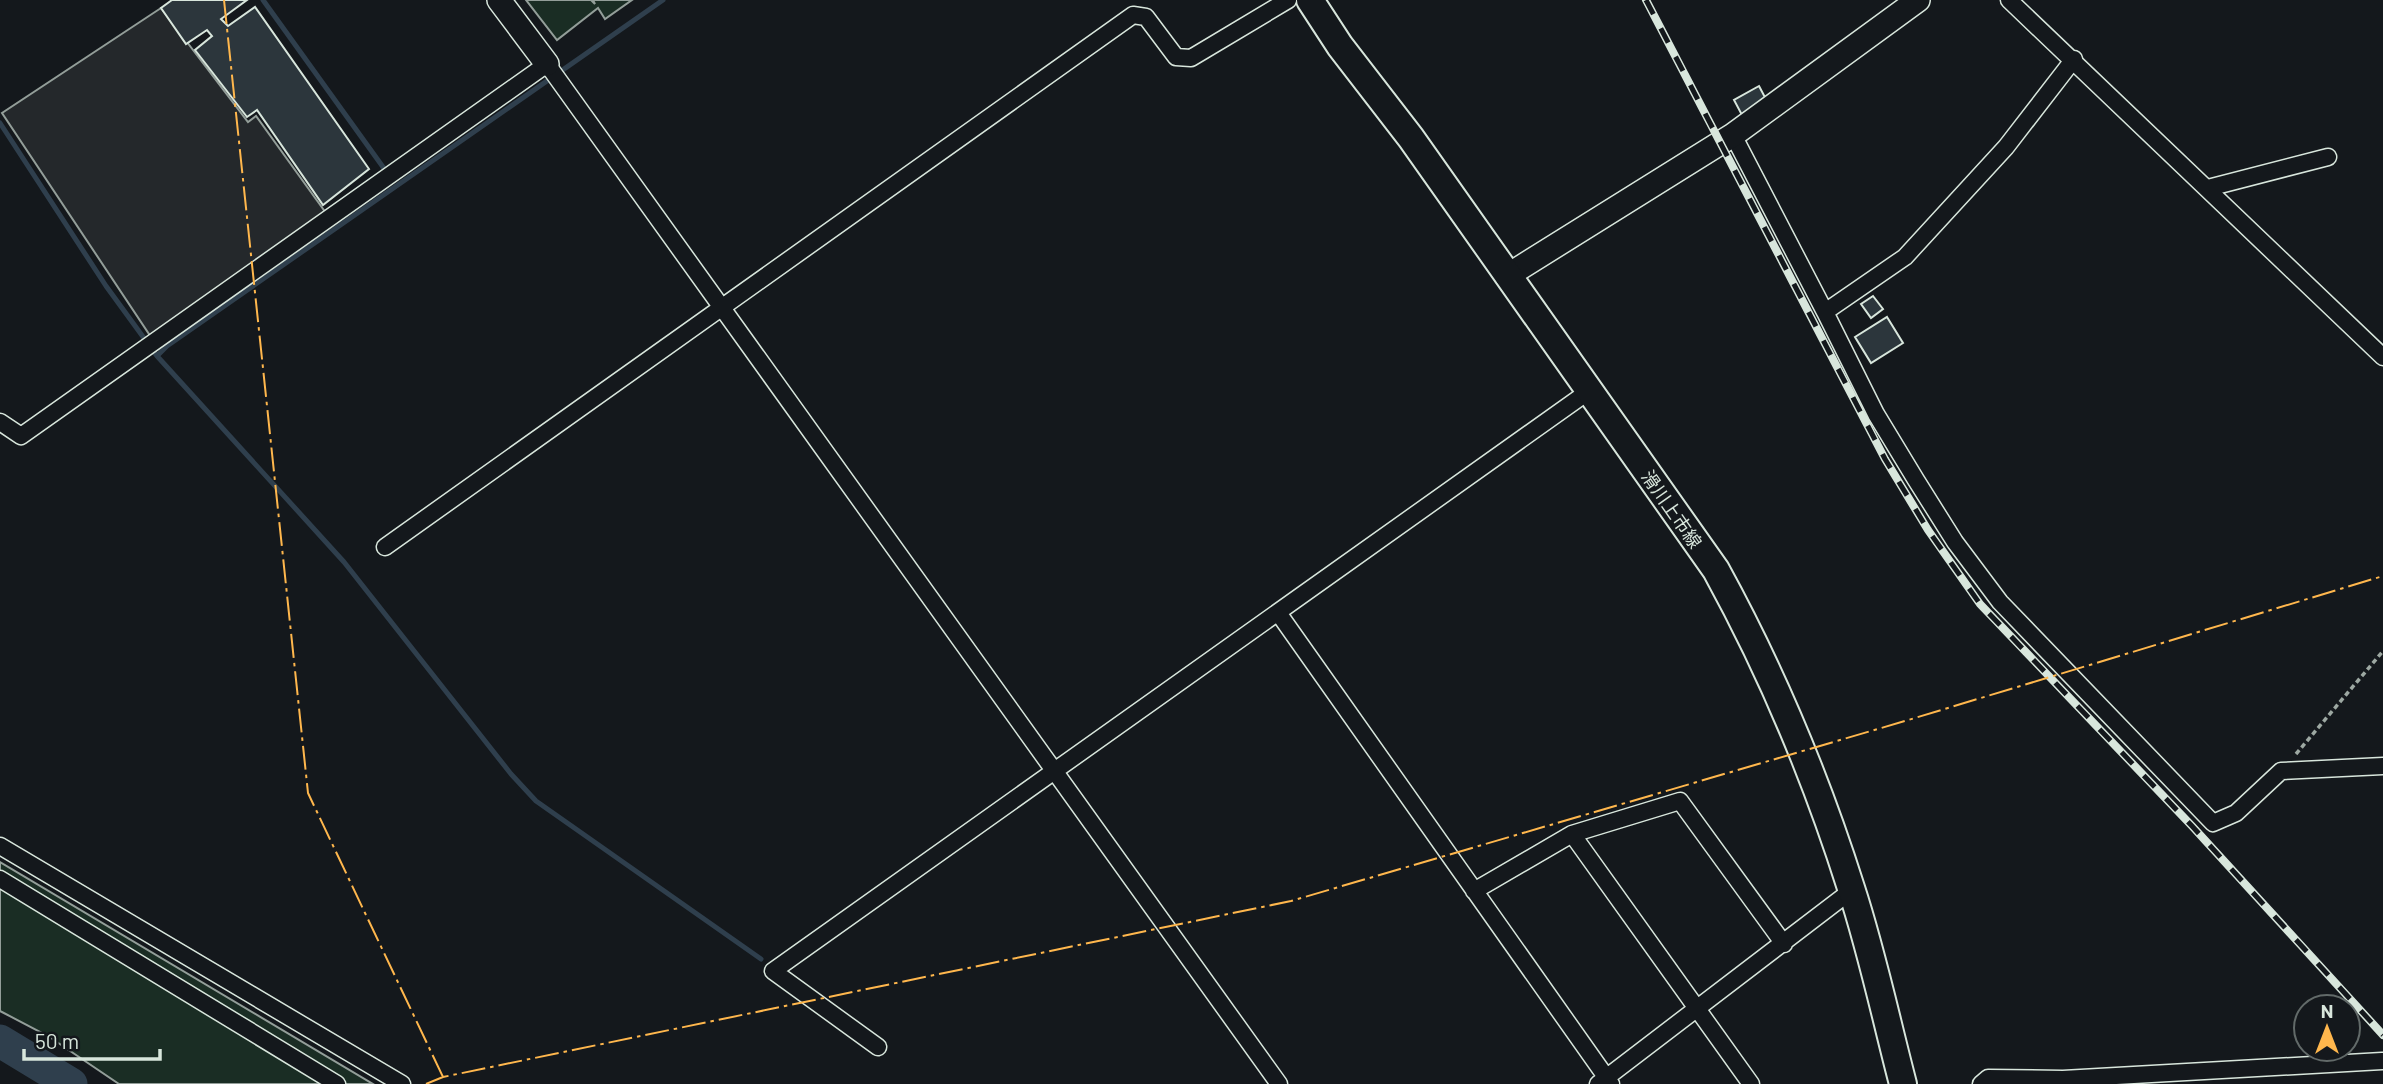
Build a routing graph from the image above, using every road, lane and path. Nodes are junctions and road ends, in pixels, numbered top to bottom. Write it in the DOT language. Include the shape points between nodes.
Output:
graph roads {
  1 [pos="499,0"];
  2 [pos="1288,0"];
  3 [pos="1310,0"];
  4 [pos="1918,0"];
  5 [pos="2010,0"];
  6 [pos="2074,59"];
  7 [pos="548,64"];
  8 [pos="1733,135"];
  9 [pos="2328,157"];
  10 [pos="2208,188"];
  11 [pos="1507,276"];
  12 [pos="723,307"];
  13 [pos="1825,312"];
  14 [pos="2383,357"];
  15 [pos="1589,391"];
  16 [pos="0,422"];
  17 [pos="385,547"];
  18 [pos="1279,614"];
  19 [pos="2383,652"];
  20 [pos="2383,766"];
  21 [pos="1057,771"];
  22 [pos="2281,771"];
  23 [pos="1572,834"];
  24 [pos="0,846"];
  25 [pos="0,879"];
  26 [pos="1852,890"];
  27 [pos="1474,891"];
  28 [pos="1784,944"];
  29 [pos="1700,1010"];
  30 [pos="878,1047"];
  31 [pos="2382,1061"];
  32 [pos="1605,1082"];
  33 [pos="337,1084"];
  34 [pos="402,1084"];
  35 [pos="1279,1084"];
  36 [pos="1751,1084"];
  37 [pos="1903,1084"];
  38 [pos="1981,1084"];
  1 -- 7 [label="street"];
  2 -- 12 [label="street" via="1191,58 1176,57 1146,17 1133,15"];
  3 -- 11 [label="main road, 滑川上市線"];
  4 -- 8 [label="street"];
  5 -- 6 [label="street"];
  6 -- 10 [label="street"];
  6 -- 13 [label="street" via="2006,147 1905,257"];
  7 -- 12 [label="street"];
  7 -- 16 [label="street" via="21,436"];
  8 -- 11 [label="street"];
  8 -- 13 [label="street"];
  9 -- 10 [label="street"];
  10 -- 14 [label="street"];
  11 -- 15 [label="main road, 滑川上市線"];
  12 -- 17 [label="street"];
  12 -- 21 [label="street"];
  13 -- 22 [label="street" via="1876,414 2000,602 2197,808 2213,823 2236,813"];
  15 -- 18 [label="street"];
  15 -- 26 [label="main road, 滑川上市線" via="1716,570 1735,605 1798,738"];
  18 -- 21 [label="street"];
  18 -- 27 [label="street"];
  19 -- 22 [label="path"];
  20 -- 22 [label="street"];
  21 -- 30 [label="street" via="773,971"];
  21 -- 35 [label="street"];
  23 -- 27 [label="street"];
  23 -- 28 [label="street" via="1680,801"];
  23 -- 29 [label="street"];
  24 -- 34 [label="street"];
  25 -- 33 [label="street"];
  26 -- 28 [label="street"];
  26 -- 37 [label="main road, 滑川上市線"];
  27 -- 32 [label="street"];
  28 -- 29 [label="street"];
  29 -- 32 [label="street"];
  29 -- 36 [label="street"];
  31 -- 38 [label="street" via="2063,1079 1988,1078"];
}
